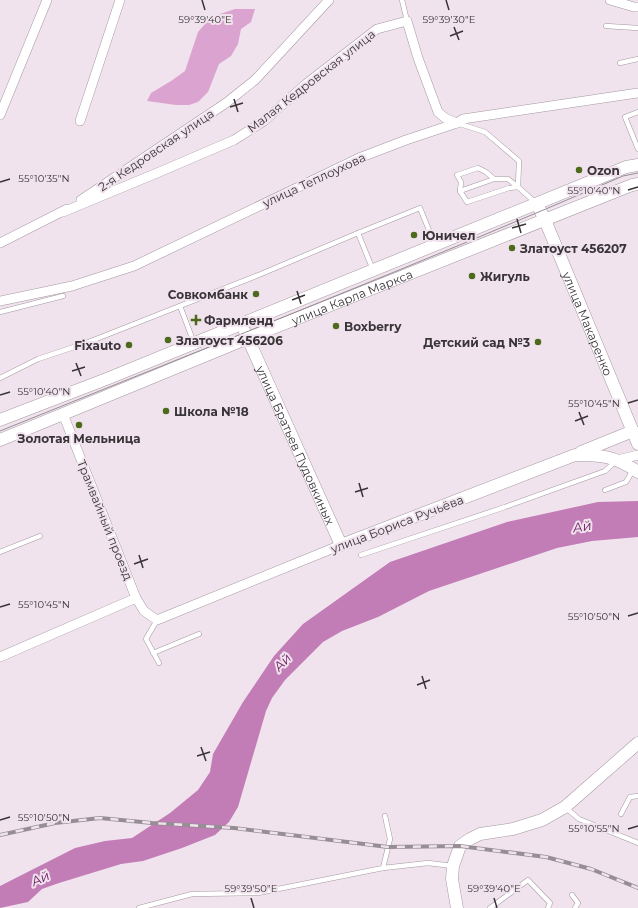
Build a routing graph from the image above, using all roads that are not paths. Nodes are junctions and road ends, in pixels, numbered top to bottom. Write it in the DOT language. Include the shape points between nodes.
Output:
graph roads {
  1 [pos="47,0"];
  2 [pos="120,0"];
  3 [pos="329,0"];
  4 [pos="402,0"];
  5 [pos="610,0"];
  6 [pos="638,7"];
  7 [pos="407,21"];
  8 [pos="606,26"];
  9 [pos="638,28"];
  10 [pos="638,59"];
  11 [pos="620,63"];
  12 [pos="638,93"];
  13 [pos="638,112"];
  14 [pos="0,115"];
  15 [pos="80,121"];
  16 [pos="457,123"];
  17 [pos="638,149"];
  18 [pos="638,164"];
  19 [pos="494,179"];
  20 [pos="638,184"];
  21 [pos="518,187"];
  22 [pos="460,191"];
  23 [pos="537,204"];
  24 [pos="63,212"];
  25 [pos="545,220"];
  26 [pos="358,233"];
  27 [pos="0,243"];
  28 [pos="435,245"];
  29 [pos="374,270"];
  30 [pos="63,296"];
  31 [pos="0,301"];
  32 [pos="180,306"];
  33 [pos="0,312"];
  34 [pos="241,324"];
  35 [pos="248,338"];
  36 [pos="194,343"];
  37 [pos="0,378"];
  38 [pos="63,414"];
  39 [pos="0,420"];
  40 [pos="632,431"];
  41 [pos="0,440"];
  42 [pos="638,444"];
  43 [pos="575,455"];
  44 [pos="638,455"];
  45 [pos="617,460"];
  46 [pos="636,470"];
  47 [pos="604,490"];
  48 [pos="40,536"];
  49 [pos="341,545"];
  50 [pos="0,552"];
  51 [pos="361,555"];
  52 [pos="136,598"];
  53 [pos="157,620"];
  54 [pos="199,634"];
  55 [pos="153,653"];
  56 [pos="0,657"];
  57 [pos="159,663"];
  58 [pos="638,743"];
  59 [pos="638,796"];
  60 [pos="565,807"];
  61 [pos="621,814"];
  62 [pos="385,816"];
  63 [pos="638,843"];
  64 [pos="453,866"];
  65 [pos="383,868"];
  66 [pos="572,896"];
  67 [pos="138,908"];
  68 [pos="457,908"];
  69 [pos="490,908"];
  70 [pos="548,908"];
  71 [pos="575,908"];
  1 -- 14 [label="street"];
  2 -- 15 [label="street"];
  3 -- 24 [label="street, 2-я Кедровская улица" via="255,80 226,103"];
  4 -- 7 [label="lane"];
  5 -- 6 [label="street"];
  7 -- 16 [label="street" via="438,112"];
  7 -- 24 [label="street, Малая Кедровская улица" via="377,29 306,84 264,121 234,140"];
  8 -- 9 [label="lane"];
  10 -- 11 [label="lane"];
  12 -- 16 [label="street, улица Теплоухова" via="463,119"];
  13 -- 17 [label="lane" via="625,117"];
  16 -- 21 [label="lane" via="485,132 519,161"];
  16 -- 31 [label="street, улица Теплоухова" via="359,158 134,266 72,286"];
  18 -- 23 [label="main road, улица Карла Маркса"];
  19 -- 21 [label="lane" via="508,179"];
  19 -- 22 [label="lane"];
  19 -- 22 [label="lane" via="478,168 457,175 461,182"];
  20 -- 25 [label="main road, улица Карла Маркса"];
  21 -- 22 [label="lane" via="467,202"];
  21 -- 23 [label="lane"];
  23 -- 25 [label="main road, улица Макаренко"];
  23 -- 28 [label="main road, улица Карла Маркса"];
  24 -- 27 [label="street, 2-я Кедровская улица"];
  25 -- 35 [label="main road, улица Карла Маркса"];
  25 -- 40 [label="main road, улица Макаренко"];
  26 -- 28 [label="lane" via="420,208"];
  26 -- 29 [label="lane"];
  26 -- 32 [label="lane"];
  28 -- 29 [label="main road, улица Карла Маркса"];
  29 -- 34 [label="main road, улица Карла Маркса"];
  30 -- 33 [label="lane"];
  32 -- 36 [label="lane"];
  32 -- 37 [label="lane" via="38,359"];
  34 -- 35 [label="main road, улица Братьев Пудовкиных"];
  34 -- 36 [label="main road, улица Карла Маркса"];
  35 -- 38 [label="main road, улица Карла Маркса"];
  35 -- 49 [label="main road, улица Братьев Пудовкиных"];
  36 -- 39 [label="main road, улица Карла Маркса"];
  38 -- 41 [label="main road, улица Карла Маркса"];
  38 -- 52 [label="street, Трамвайный проезд"];
  40 -- 42 [label="main road, улица Макаренко"];
  40 -- 43 [label="main road"];
  43 -- 45 [label="main road, улица Бориса Ручьёва" via="598,455"];
  43 -- 49 [label="main road, улица Бориса Ручьёва"];
  44 -- 45 [label="street"];
  45 -- 46 [label="main road, улица Бориса Ручьёва"];
  45 -- 51 [label="lane" via="605,471"];
  46 -- 47 [label="lane" via="626,482"];
  48 -- 50 [label="lane"];
  49 -- 53 [label="street, улица Бориса Ручьёва"];
  52 -- 53 [label="street, Трамвайный проезд" via="144,611"];
  52 -- 56 [label="street"];
  53 -- 55 [label="lane" via="146,639"];
  54 -- 55 [label="lane"];
  55 -- 57 [label="lane"];
  58 -- 60 [label="main road"];
  59 -- 61 [label="lane" via="630,797"];
  60 -- 63 [label="lane" via="579,819"];
  60 -- 64 [label="main road" via="542,820 513,829 480,834 470,839 460,846"];
  62 -- 65 [label="lane" via="390,839"];
  64 -- 65 [label="lane" via="428,863"];
  64 -- 68 [label="main road" via="452,879"];
  65 -- 67 [label="lane" via="258,893 192,894"];
  66 -- 71 [label="lane" via="578,903"];
  69 -- 70 [label="lane" via="528,880 550,904"];
}
